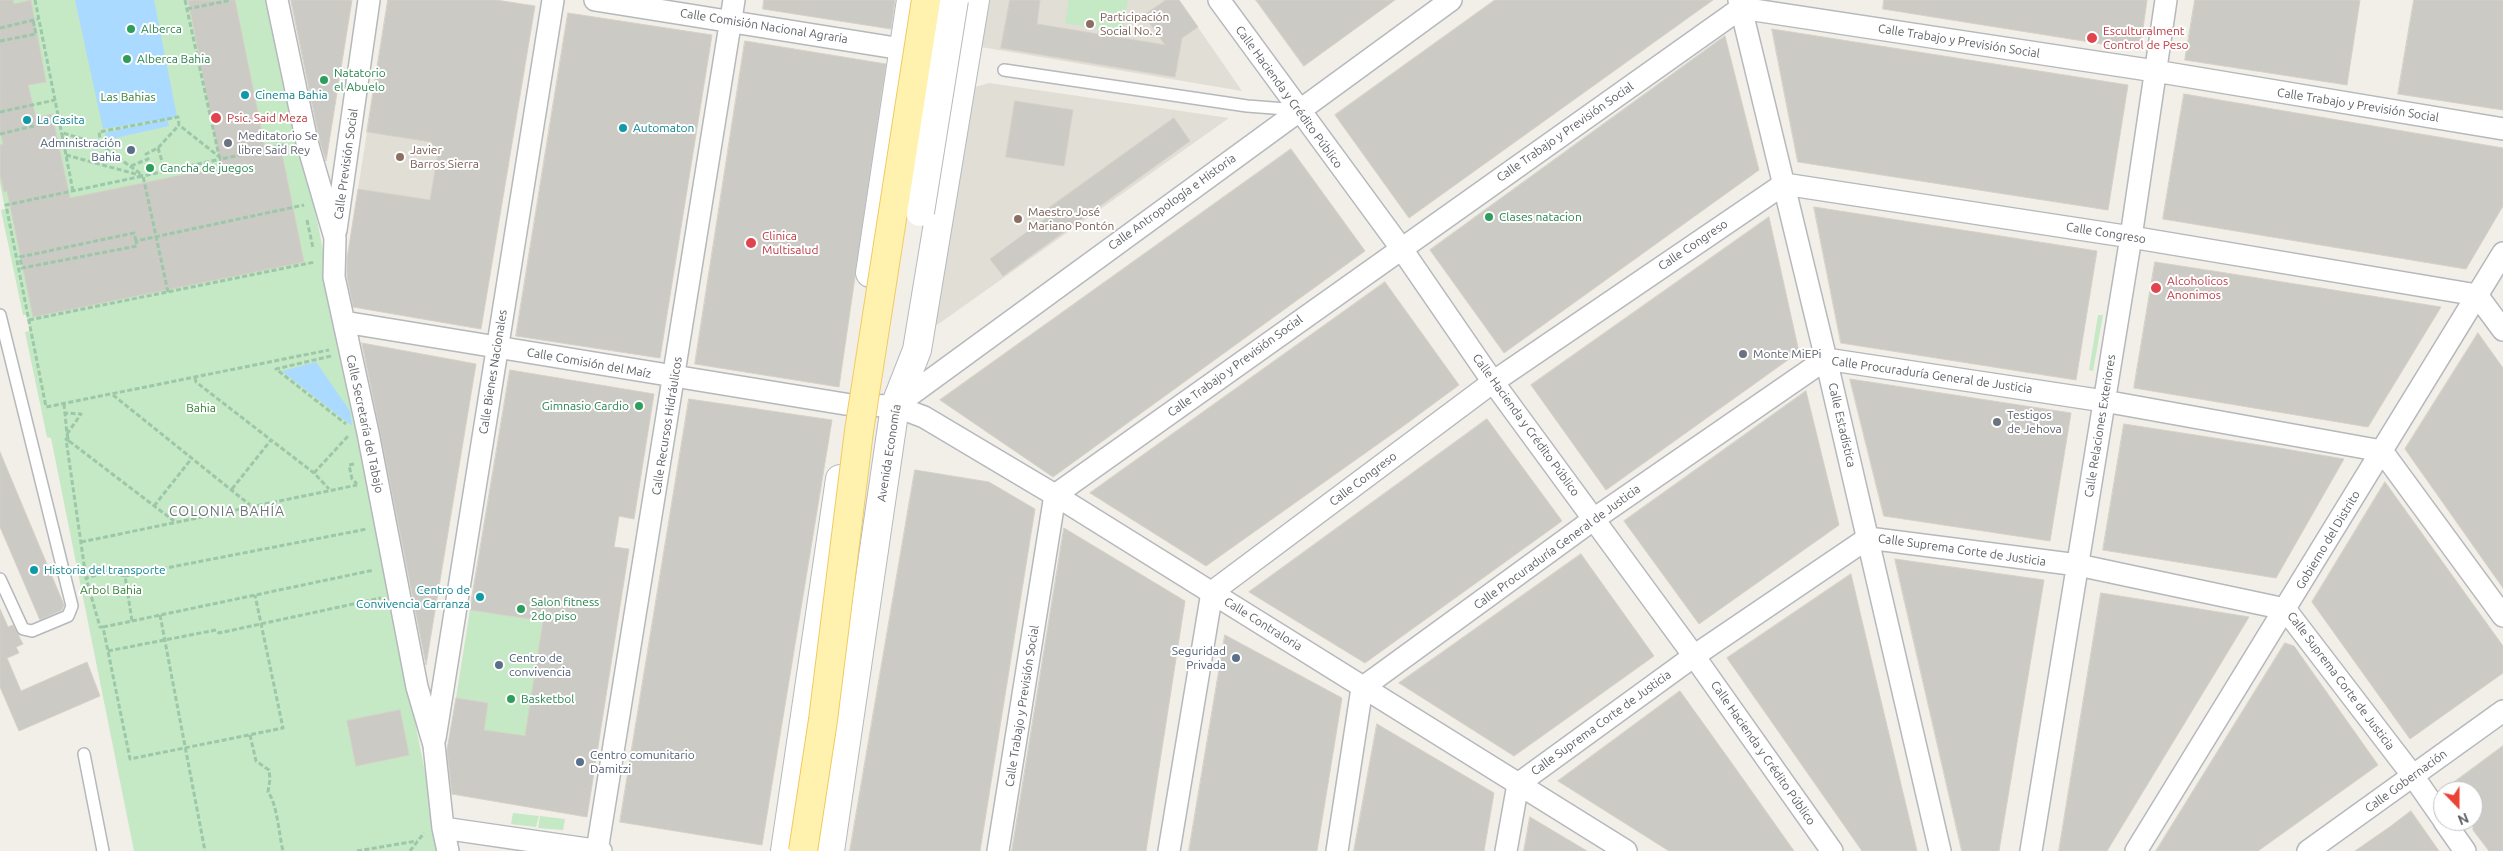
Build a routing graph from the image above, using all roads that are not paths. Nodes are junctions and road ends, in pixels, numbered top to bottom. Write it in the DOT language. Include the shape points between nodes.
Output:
graph roads {
  1 [pos="277,0"];
  2 [pos="369,0"];
  3 [pos="553,0"];
  4 [pos="595,0"];
  5 [pos="734,0"];
  6 [pos="911,0"];
  7 [pos="926,0"];
  8 [pos="954,0"];
  9 [pos="975,0"];
  10 [pos="1219,0"];
  11 [pos="1451,0"];
  12 [pos="2166,0"];
  13 [pos="1740,4"];
  14 [pos="731,21"];
  15 [pos="902,49"];
  16 [pos="1004,70"];
  17 [pos="2155,71"];
  18 [pos="1299,110"];
  19 [pos="2503,129"];
  20 [pos="1784,184"];
  21 [pos="2131,237"];
  22 [pos="335,238"];
  23 [pos="1401,248"];
  24 [pos="2503,253"];
  25 [pos="2478,295"];
  26 [pos="0,315"];
  27 [pos="344,322"];
  28 [pos="2503,330"];
  29 [pos="497,347"];
  30 [pos="1826,359"];
  31 [pos="675,377"];
  32 [pos="1493,382"];
  33 [pos="2104,401"];
  34 [pos="851,405"];
  35 [pos="895,406"];
  36 [pos="2382,451"];
  37 [pos="1056,495"];
  38 [pos="1594,519"];
  39 [pos="1868,538"];
  40 [pos="2078,565"];
  41 [pos="0,579"];
  42 [pos="1212,592"];
  43 [pos="2285,609"];
  44 [pos="2503,616"];
  45 [pos="1694,656"];
  46 [pos="1362,688"];
  47 [pos="2503,711"];
  48 [pos="434,745"];
  49 [pos="84,754"];
  50 [pos="2413,776"];
  51 [pos="1518,784"];
  52 [pos="2433,804"];
  53 [pos="443,828"];
  54 [pos="2451,831"];
  55 [pos="103,851"];
  56 [pos="448,851"];
  57 [pos="599,851"];
  58 [pos="785,851"];
  59 [pos="803,851"];
  60 [pos="830,851"];
  61 [pos="998,851"];
  62 [pos="1169,851"];
  63 [pos="1337,851"];
  64 [pos="1506,851"];
  65 [pos="1626,851"];
  66 [pos="1832,851"];
  67 [pos="1940,851"];
  68 [pos="2031,851"];
  69 [pos="2136,851"];
  70 [pos="2308,851"];
  71 [pos="2465,851"];
  1 -- 22 [label="street, Calle Secretaría del Tabajo" via="307,142"];
  2 -- 22 [label="street, Calle Previsión Social"];
  3 -- 29 [label="street, Calle Bienes Nacionales"];
  4 -- 14 [label="street, Calle Comisión Nacional Agraria"];
  5 -- 14 [label="street, Calle Recursos Hidráulicos"];
  6 -- 15 [label="main road"];
  7 -- 59 [label="main road, bridge" via="860,431"];
  8 -- 35 [label="main road, bridge" via="920,212"];
  9 -- 35 [label="main road, Avenida Economía" via="916,350"];
  10 -- 18 [label="street, Calle Hacienda y Crédito Público"];
  11 -- 18 [label="street, Calle Antropología e Historia"];
  12 -- 17 [label="street, Calle Relaciones Exteriores"];
  13 -- 17 [label="street, Calle Trabajo y Previsión Social"];
  13 -- 20 [label="street, Calle Estadística"];
  13 -- 23 [label="street, Calle Trabajo y Previsión Social"];
  14 -- 15 [label="street, Calle Comisión Nacional Agraria"];
  14 -- 31 [label="street, Calle Recursos Hidráulicos"];
  15 -- 34 [label="main road"];
  16 -- 18 [label="lane" via="1247,106"];
  17 -- 19 [label="street, Calle Trabajo y Previsión Social"];
  17 -- 21 [label="street, Calle Relaciones Exteriores"];
  18 -- 23 [label="street, Calle Hacienda y Crédito Público"];
  18 -- 35 [label="street, Calle Antropología e Historia"];
  20 -- 21 [label="street, Calle Congreso"];
  20 -- 30 [label="street, Calle Estadística"];
  20 -- 32 [label="street, Calle Congreso"];
  21 -- 25 [label="street, Calle Congreso"];
  21 -- 33 [label="street, Calle Relaciones Exteriores"];
  22 -- 27 [label="street, Calle Secretaría del Tabajo" via="334,277"];
  23 -- 32 [label="street, Calle Hacienda y Crédito Público"];
  23 -- 37 [label="street, Calle Trabajo y Previsión Social"];
  24 -- 25 [label="street, Gobierno del Distrito"];
  25 -- 28 [label="street"];
  25 -- 36 [label="street, Gobierno del Distrito"];
  26 -- 41 [label="lane" via="72,606 70,612 60,620 28,631 20,624"];
  27 -- 29 [label="street, Calle Comisión del Maíz"];
  27 -- 48 [label="street, Calle Secretaría del Tabajo" via="417,687"];
  29 -- 31 [label="street, Calle Comisión del Maíz"];
  29 -- 48 [label="street, Calle Bienes Nacionales"];
  30 -- 33 [label="street, Calle Procuraduría General de Justicia"];
  30 -- 38 [label="street, Calle Procuraduría General de Justicia"];
  30 -- 39 [label="street, Calle Estadística"];
  31 -- 34 [label="street, Calle Comisión del Maíz"];
  31 -- 57 [label="street, Calle Recursos Hidráulicos"];
  32 -- 38 [label="street, Calle Hacienda y Crédito Público"];
  32 -- 42 [label="street, Calle Congreso"];
  33 -- 36 [label="street, Calle Procuraduría General de Justicia"];
  33 -- 40 [label="street, Calle Relaciones Exteriores"];
  34 -- 35 [label="street, Calle Comisión del Maíz"];
  34 -- 58 [label="main road"];
  35 -- 37 [label="street, Calle Contraloria" via="924,417"];
  35 -- 60 [label="main road, Avenida Economía"];
  36 -- 43 [label="street, Gobierno del Distrito"];
  36 -- 44 [label="street"];
  37 -- 42 [label="street, Calle Contraloria"];
  37 -- 61 [label="street, Calle Trabajo y Previsión Social"];
  38 -- 45 [label="street, Calle Hacienda y Crédito Público"];
  38 -- 46 [label="street, Calle Procuraduría General de Justicia"];
  39 -- 40 [label="street, Calle Suprema Corte de Justicia"];
  39 -- 45 [label="street, Calle Suprema Corte de Justicia"];
  39 -- 67 [label="street, Calle Estadística"];
  40 -- 43 [label="street, Calle Suprema Corte de Justicia"];
  40 -- 68 [label="street, Calle Relaciones Exteriores"];
  42 -- 46 [label="street, Calle Contraloria"];
  42 -- 62 [label="street"];
  43 -- 50 [label="street, Calle Suprema Corte de Justicia"];
  43 -- 69 [label="street, Gobierno del Distrito"];
  45 -- 51 [label="street, Calle Suprema Corte de Justicia"];
  45 -- 66 [label="street, Calle Hacienda y Crédito Público"];
  46 -- 51 [label="street, Calle Contraloria"];
  46 -- 63 [label="street"];
  47 -- 50 [label="street, Calle Gobernación"];
  48 -- 53 [label="street, Calle Secretaría del Tabajo"];
  49 -- 55 [label="lane"];
  50 -- 52 [label="street, Calle Suprema Corte de Justicia"];
  50 -- 70 [label="street, Calle Gobernación"];
  51 -- 64 [label="street, Calle Suprema Corte de Justicia"];
  51 -- 65 [label="street, Calle Contraloria"];
  53 -- 56 [label="street, Calle Secretaría del Tabajo"];
  53 -- 57 [label="street"];
  54 -- 71 [label="street, Calle Suprema Corte de Justicia"];
}
